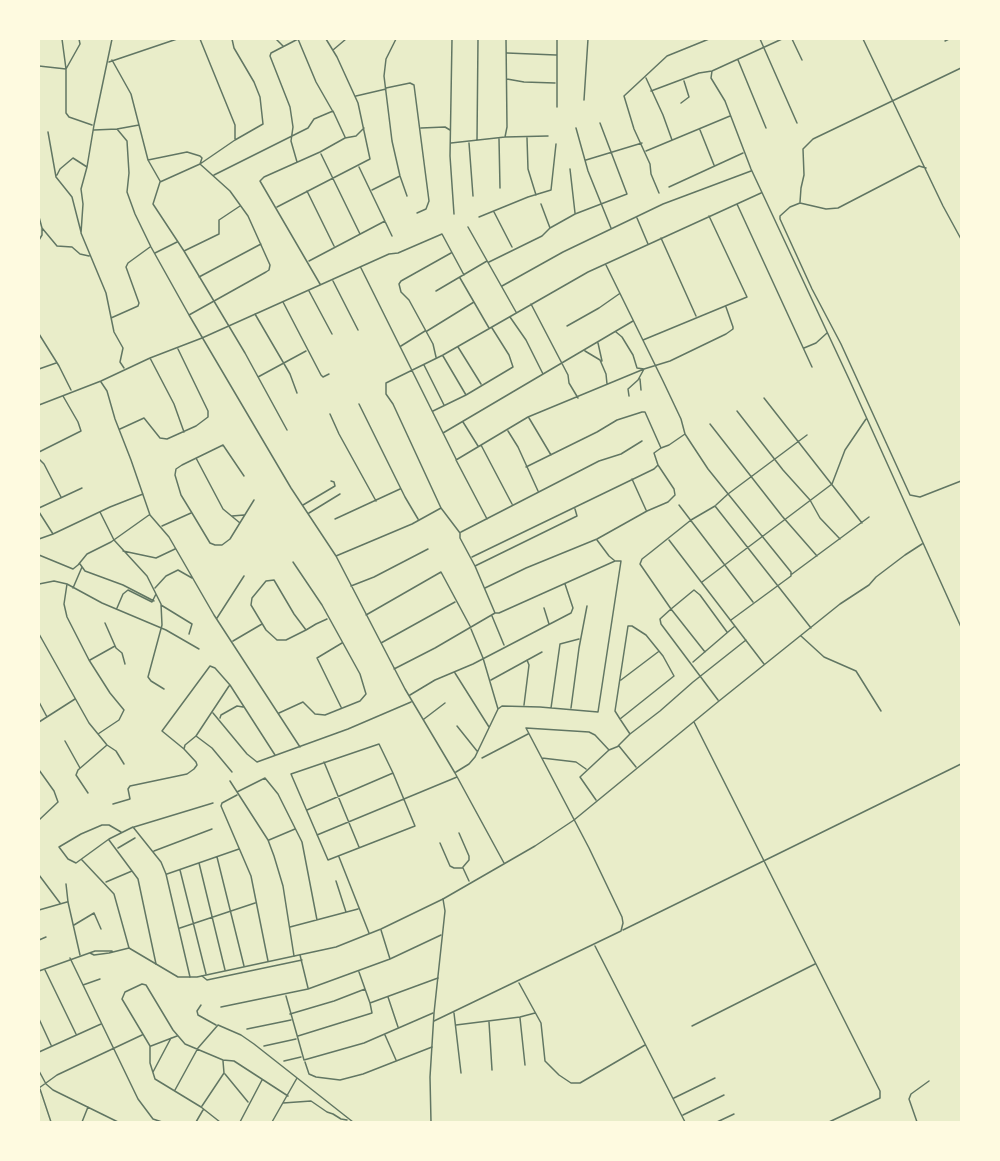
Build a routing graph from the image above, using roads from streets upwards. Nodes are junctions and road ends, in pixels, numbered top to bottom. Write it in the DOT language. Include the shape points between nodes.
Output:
graph roads {
  1 [pos="62,39"];
  2 [pos="78,39"];
  3 [pos="83,39"];
  4 [pos="112,39"];
  5 [pos="177,39"];
  6 [pos="200,39"];
  7 [pos="232,39"];
  8 [pos="276,39"];
  9 [pos="298,39"];
  10 [pos="326,39"];
  11 [pos="346,39"];
  12 [pos="396,39"];
  13 [pos="452,39"];
  14 [pos="478,39"];
  15 [pos="506,39"];
  16 [pos="557,39"];
  17 [pos="588,39"];
  18 [pos="709,39"];
  19 [pos="760,39"];
  20 [pos="782,39"];
  21 [pos="792,39"];
  22 [pos="864,39"];
  23 [pos="949,39"];
  24 [pos="945,41"];
  25 [pos="283,46"];
  26 [pos="764,47"];
  27 [pos="332,50"];
  28 [pos="506,53"];
  29 [pos="556,55"];
  30 [pos="738,59"];
  31 [pos="112,60"];
  32 [pos="802,60"];
  33 [pos="108,62"];
  34 [pos="39,66"];
  35 [pos="961,68"];
  36 [pos="66,69"];
  37 [pos="712,71"];
  38 [pos="645,76"];
  39 [pos="507,79"];
  40 [pos="684,80"];
  41 [pos="556,82"];
  42 [pos="386,88"];
  43 [pos="651,91"];
  44 [pos="355,97"];
  45 [pos="584,100"];
  46 [pos="894,100"];
  47 [pos="681,103"];
  48 [pos="557,107"];
  49 [pos="333,111"];
  50 [pos="730,116"];
  51 [pos="600,123"];
  52 [pos="797,123"];
  53 [pos="139,125"];
  54 [pos="94,126"];
  55 [pos="364,128"];
  56 [pos="420,128"];
  57 [pos="576,128"];
  58 [pos="766,128"];
  59 [pos="117,129"];
  60 [pos="699,129"];
  61 [pos="93,130"];
  62 [pos="450,130"];
  63 [pos="48,132"];
  64 [pos="293,134"];
  65 [pos="548,136"];
  66 [pos="505,137"];
  67 [pos="527,137"];
  68 [pos="345,138"];
  69 [pos="499,138"];
  70 [pos="235,140"];
  71 [pos="477,140"];
  72 [pos="672,141"];
  73 [pos="469,142"];
  74 [pos="450,143"];
  75 [pos="642,143"];
  76 [pos="556,144"];
  77 [pos="645,151"];
  78 [pos="320,152"];
  79 [pos="612,152"];
  80 [pos="744,153"];
  81 [pos="148,160"];
  82 [pos="585,160"];
  83 [pos="297,162"];
  84 [pos="200,164"];
  85 [pos="359,166"];
  86 [pos="714,166"];
  87 [pos="87,167"];
  88 [pos="926,168"];
  89 [pos="570,169"];
  90 [pos="752,171"];
  91 [pos="214,175"];
  92 [pos="400,176"];
  93 [pos="56,177"];
  94 [pos="333,178"];
  95 [pos="160,182"];
  96 [pos="669,187"];
  97 [pos="500,188"];
  98 [pos="306,190"];
  99 [pos="371,190"];
  100 [pos="761,192"];
  101 [pos="659,193"];
  102 [pos="536,195"];
  103 [pos="407,196"];
  104 [pos="473,196"];
  105 [pos="800,203"];
  106 [pos="541,204"];
  107 [pos="601,204"];
  108 [pos="737,204"];
  109 [pos="240,206"];
  110 [pos="276,208"];
  111 [pos="493,211"];
  112 [pos="417,213"];
  113 [pos="454,214"];
  114 [pos="575,214"];
  115 [pos="709,216"];
  116 [pos="39,217"];
  117 [pos="479,217"];
  118 [pos="637,217"];
  119 [pos="385,221"];
  120 [pos="468,227"];
  121 [pos="42,228"];
  122 [pos="550,228"];
  123 [pos="612,229"];
  124 [pos="81,233"];
  125 [pos="360,234"];
  126 [pos="392,236"];
  127 [pos="661,238"];
  128 [pos="961,239"];
  129 [pos="39,240"];
  130 [pos="178,242"];
  131 [pos="262,244"];
  132 [pos="648,244"];
  133 [pos="151,247"];
  134 [pos="335,247"];
  135 [pos="513,249"];
  136 [pos="184,251"];
  137 [pos="452,253"];
  138 [pos="155,254"];
  139 [pos="89,256"];
  140 [pos="308,261"];
  141 [pos="488,261"];
  142 [pos="605,264"];
  143 [pos="360,267"];
  144 [pos="464,275"];
  145 [pos="198,277"];
  146 [pos="459,278"];
  147 [pos="333,280"];
  148 [pos="321,285"];
  149 [pos="502,286"];
  150 [pos="309,291"];
  151 [pos="436,291"];
  152 [pos="620,293"];
  153 [pos="213,301"];
  154 [pos="282,301"];
  155 [pos="474,302"];
  156 [pos="531,303"];
  157 [pos="726,307"];
  158 [pos="516,312"];
  159 [pos="254,313"];
  160 [pos="189,315"];
  161 [pos="510,316"];
  162 [pos="697,316"];
  163 [pos="111,318"];
  164 [pos="633,320"];
  165 [pos="229,326"];
  166 [pos="567,326"];
  167 [pos="490,328"];
  168 [pos="358,330"];
  169 [pos="426,331"];
  170 [pos="615,331"];
  171 [pos="827,333"];
  172 [pos="39,334"];
  173 [pos="332,334"];
  174 [pos="202,338"];
  175 [pos="42,339"];
  176 [pos="39,340"];
  177 [pos="643,340"];
  178 [pos="598,342"];
  179 [pos="802,345"];
  180 [pos="399,346"];
  181 [pos="457,346"];
  182 [pos="177,348"];
  183 [pos="306,350"];
  184 [pos="584,350"];
  185 [pos="443,355"];
  186 [pos="150,358"];
  187 [pos="436,358"];
  188 [pos="57,363"];
  189 [pos="283,363"];
  190 [pos="561,363"];
  191 [pos="602,363"];
  192 [pos="424,365"];
  193 [pos="656,366"];
  194 [pos="812,367"];
  195 [pos="124,368"];
  196 [pos="39,369"];
  197 [pos="644,369"];
  198 [pos="411,370"];
  199 [pos="329,374"];
  200 [pos="543,374"];
  201 [pos="640,376"];
  202 [pos="258,377"];
  203 [pos="101,381"];
  204 [pos="482,385"];
  205 [pos="607,385"];
  206 [pos="641,390"];
  207 [pos="72,392"];
  208 [pos="297,393"];
  209 [pos="466,394"];
  210 [pos="63,396"];
  211 [pos="628,396"];
  212 [pos="578,398"];
  213 [pos="764,398"];
  214 [pos="358,404"];
  215 [pos="39,405"];
  216 [pos="445,406"];
  217 [pos="432,411"];
  218 [pos="737,411"];
  219 [pos="330,414"];
  220 [pos="528,417"];
  221 [pos="866,418"];
  222 [pos="463,422"];
  223 [pos="710,424"];
  224 [pos="119,429"];
  225 [pos="287,430"];
  226 [pos="507,430"];
  227 [pos="184,432"];
  228 [pos="443,433"];
  229 [pos="686,434"];
  230 [pos="807,435"];
  231 [pos="642,441"];
  232 [pos="798,442"];
  233 [pos="480,446"];
  234 [pos="661,448"];
  235 [pos="39,452"];
  236 [pos="550,455"];
  237 [pos="196,458"];
  238 [pos="39,459"];
  239 [pos="775,459"];
  240 [pos="456,460"];
  241 [pos="658,465"];
  242 [pos="526,467"];
  243 [pos="244,476"];
  244 [pos="751,476"];
  245 [pos="632,480"];
  246 [pos="331,481"];
  247 [pos="961,481"];
  248 [pos="832,484"];
  249 [pos="82,488"];
  250 [pos="401,489"];
  251 [pos="539,492"];
  252 [pos="143,494"];
  253 [pos="340,494"];
  254 [pos="728,494"];
  255 [pos="61,498"];
  256 [pos="254,500"];
  257 [pos="810,500"];
  258 [pos="376,501"];
  259 [pos="303,505"];
  260 [pos="512,505"];
  261 [pos="679,505"];
  262 [pos="715,506"];
  263 [pos="441,508"];
  264 [pos="574,508"];
  265 [pos="39,510"];
  266 [pos="646,511"];
  267 [pos="100,513"];
  268 [pos="192,513"];
  269 [pos="308,513"];
  270 [pos="150,515"];
  271 [pos="244,515"];
  272 [pos="231,516"];
  273 [pos="869,517"];
  274 [pos="335,519"];
  275 [pos="418,519"];
  276 [pos="487,519"];
  277 [pos="692,520"];
  278 [pos="786,520"];
  279 [pos="240,523"];
  280 [pos="862,523"];
  281 [pos="162,527"];
  282 [pos="460,533"];
  283 [pos="53,534"];
  284 [pos="762,537"];
  285 [pos="39,539"];
  286 [pos="597,539"];
  287 [pos="840,539"];
  288 [pos="114,540"];
  289 [pos="669,540"];
  290 [pos="923,544"];
  291 [pos="176,548"];
  292 [pos="749,548"];
  293 [pos="428,549"];
  294 [pos="122,550"];
  295 [pos="39,555"];
  296 [pos="336,556"];
  297 [pos="816,556"];
  298 [pos="471,558"];
  299 [pos="293,561"];
  300 [pos="615,561"];
  301 [pos="80,563"];
  302 [pos="726,565"];
  303 [pos="82,566"];
  304 [pos="475,566"];
  305 [pos="791,574"];
  306 [pos="244,576"];
  307 [pos="193,578"];
  308 [pos="702,582"];
  309 [pos="39,584"];
  310 [pos="67,584"];
  311 [pos="565,584"];
  312 [pos="778,585"];
  313 [pos="350,586"];
  314 [pos="73,588"];
  315 [pos="485,588"];
  316 [pos="154,589"];
  317 [pos="156,594"];
  318 [pos="154,601"];
  319 [pos="456,602"];
  320 [pos="754,603"];
  321 [pos="161,604"];
  322 [pos="587,606"];
  323 [pos="544,608"];
  324 [pos="117,609"];
  325 [pos="671,609"];
  326 [pos="495,613"];
  327 [pos="365,615"];
  328 [pos="492,616"];
  329 [pos="328,618"];
  330 [pos="217,619"];
  331 [pos="731,620"];
  332 [pos="105,623"];
  333 [pos="262,624"];
  334 [pos="549,624"];
  335 [pos="736,626"];
  336 [pos="961,627"];
  337 [pos="161,628"];
  338 [pos="470,628"];
  339 [pos="812,628"];
  340 [pos="306,630"];
  341 [pos="727,632"];
  342 [pos="39,634"];
  343 [pos="189,634"];
  344 [pos="801,636"];
  345 [pos="581,639"];
  346 [pos="746,640"];
  347 [pos="232,642"];
  348 [pos="342,643"];
  349 [pos="380,644"];
  350 [pos="115,646"];
  351 [pos="504,646"];
  352 [pos="199,649"];
  353 [pos="542,652"];
  354 [pos="659,652"];
  355 [pos="705,652"];
  356 [pos="483,658"];
  357 [pos="89,660"];
  358 [pos="527,660"];
  359 [pos="692,663"];
  360 [pos="125,664"];
  361 [pos="765,665"];
  362 [pos="394,669"];
  363 [pos="454,672"];
  364 [pos="702,676"];
  365 [pos="490,681"];
  366 [pos="620,681"];
  367 [pos="230,686"];
  368 [pos="164,689"];
  369 [pos="409,696"];
  370 [pos="76,699"];
  371 [pos="719,700"];
  372 [pos="39,702"];
  373 [pos="412,702"];
  374 [pos="445,703"];
  375 [pos="523,706"];
  376 [pos="243,707"];
  377 [pos="342,708"];
  378 [pos="498,709"];
  379 [pos="551,709"];
  380 [pos="570,709"];
  381 [pos="881,711"];
  382 [pos="213,713"];
  383 [pos="279,713"];
  384 [pos="47,717"];
  385 [pos="219,719"];
  386 [pos="620,719"];
  387 [pos="423,720"];
  388 [pos="39,722"];
  389 [pos="694,722"];
  390 [pos="457,726"];
  391 [pos="489,727"];
  392 [pos="98,734"];
  393 [pos="528,734"];
  394 [pos="630,734"];
  395 [pos="196,736"];
  396 [pos="65,741"];
  397 [pos="107,745"];
  398 [pos="618,746"];
  399 [pos="300,747"];
  400 [pos="184,749"];
  401 [pos="609,750"];
  402 [pos="477,752"];
  403 [pos="276,756"];
  404 [pos="482,758"];
  405 [pos="540,758"];
  406 [pos="324,761"];
  407 [pos="124,764"];
  408 [pos="961,764"];
  409 [pos="636,768"];
  410 [pos="80,769"];
  411 [pos="39,770"];
  412 [pos="586,770"];
  413 [pos="232,772"];
  414 [pos="393,773"];
  415 [pos="455,773"];
  416 [pos="457,777"];
  417 [pos="230,781"];
  418 [pos="88,793"];
  419 [pos="237,793"];
  420 [pos="338,796"];
  421 [pos="405,800"];
  422 [pos="596,801"];
  423 [pos="213,803"];
  424 [pos="113,804"];
  425 [pos="307,810"];
  426 [pos="39,820"];
  427 [pos="574,820"];
  428 [pos="349,822"];
  429 [pos="133,827"];
  430 [pos="212,829"];
  431 [pos="295,830"];
  432 [pos="121,832"];
  433 [pos="459,832"];
  434 [pos="316,835"];
  435 [pos="135,838"];
  436 [pos="109,839"];
  437 [pos="268,840"];
  438 [pos="440,843"];
  439 [pos="360,848"];
  440 [pos="117,849"];
  441 [pos="240,849"];
  442 [pos="153,851"];
  443 [pos="217,857"];
  444 [pos="339,857"];
  445 [pos="81,859"];
  446 [pos="765,861"];
  447 [pos="199,863"];
  448 [pos="504,863"];
  449 [pos="462,868"];
  450 [pos="133,870"];
  451 [pos="180,870"];
  452 [pos="166,874"];
  453 [pos="39,875"];
  454 [pos="336,881"];
  455 [pos="105,883"];
  456 [pos="470,883"];
  457 [pos="66,884"];
  458 [pos="443,899"];
  459 [pos="68,902"];
  460 [pos="60,903"];
  461 [pos="256,903"];
  462 [pos="358,908"];
  463 [pos="39,910"];
  464 [pos="232,911"];
  465 [pos="346,913"];
  466 [pos="212,917"];
  467 [pos="317,920"];
  468 [pos="194,923"];
  469 [pos="73,925"];
  470 [pos="289,927"];
  471 [pos="179,928"];
  472 [pos="101,929"];
  473 [pos="381,929"];
  474 [pos="621,931"];
  475 [pos="369,934"];
  476 [pos="443,934"];
  477 [pos="46,937"];
  478 [pos="39,940"];
  479 [pos="594,945"];
  480 [pos="129,948"];
  481 [pos="80,955"];
  482 [pos="300,955"];
  483 [pos="294,956"];
  484 [pos="70,958"];
  485 [pos="390,959"];
  486 [pos="302,960"];
  487 [pos="268,962"];
  488 [pos="156,964"];
  489 [pos="816,964"];
  490 [pos="244,966"];
  491 [pos="44,969"];
  492 [pos="39,971"];
  493 [pos="225,971"];
  494 [pos="359,971"];
  495 [pos="206,975"];
  496 [pos="202,976"];
  497 [pos="190,978"];
  498 [pos="438,978"];
  499 [pos="100,979"];
  500 [pos="518,982"];
  501 [pos="82,985"];
  502 [pos="308,989"];
  503 [pos="366,989"];
  504 [pos="285,995"];
  505 [pos="388,997"];
  506 [pos="370,1003"];
  507 [pos="201,1005"];
  508 [pos="221,1007"];
  509 [pos="454,1012"];
  510 [pos="434,1013"];
  511 [pos="536,1013"];
  512 [pos="290,1014"];
  513 [pos="520,1017"];
  514 [pos="39,1019"];
  515 [pos="292,1020"];
  516 [pos="434,1021"];
  517 [pos="489,1021"];
  518 [pos="102,1024"];
  519 [pos="216,1025"];
  520 [pos="456,1025"];
  521 [pos="692,1026"];
  522 [pos="399,1028"];
  523 [pos="247,1029"];
  524 [pos="76,1034"];
  525 [pos="143,1034"];
  526 [pos="384,1034"];
  527 [pos="177,1036"];
  528 [pos="297,1037"];
  529 [pos="171,1038"];
  530 [pos="645,1045"];
  531 [pos="51,1046"];
  532 [pos="150,1046"];
  533 [pos="264,1046"];
  534 [pos="432,1047"];
  535 [pos="114,1048"];
  536 [pos="198,1048"];
  537 [pos="39,1052"];
  538 [pos="302,1057"];
  539 [pos="223,1059"];
  540 [pos="304,1060"];
  541 [pos="396,1060"];
  542 [pos="284,1061"];
  543 [pos="525,1065"];
  544 [pos="492,1070"];
  545 [pos="39,1071"];
  546 [pos="224,1072"];
  547 [pos="461,1073"];
  548 [pos="152,1074"];
  549 [pos="297,1077"];
  550 [pos="715,1078"];
  551 [pos="262,1080"];
  552 [pos="929,1081"];
  553 [pos="45,1084"];
  554 [pos="39,1088"];
  555 [pos="175,1090"];
  556 [pos="724,1095"];
  557 [pos="288,1096"];
  558 [pos="673,1099"];
  559 [pos="249,1103"];
  560 [pos="283,1103"];
  561 [pos="88,1107"];
  562 [pos="202,1108"];
  563 [pos="734,1114"];
  564 [pos="682,1116"];
  565 [pos="347,1120"];
  566 [pos="152,1121"];
  567 [pos="51,1122"];
  568 [pos="82,1122"];
  569 [pos="118,1122"];
  570 [pos="162,1122"];
  571 [pos="196,1122"];
  572 [pos="220,1122"];
  573 [pos="240,1122"];
  574 [pos="272,1122"];
  575 [pos="354,1122"];
  576 [pos="430,1122"];
  577 [pos="685,1122"];
  578 [pos="717,1122"];
  579 [pos="829,1122"];
  580 [pos="917,1122"];
  1 -- 36 [label="street"];
  2 -- 3 [label="street"];
  2 -- 36 [label="street" via="80,44"];
  4 -- 33 [label="street"];
  5 -- 31 [label="street"];
  6 -- 70 [label="street" via="236,125"];
  7 -- 70 [label="street" via="252,75 264,121"];
  8 -- 25 [label="street"];
  9 -- 25 [label="street"];
  9 -- 49 [label="street"];
  10 -- 27 [label="street"];
  11 -- 27 [label="street"];
  12 -- 42 [label="street" via="385,65"];
  13 -- 62 [label="street"];
  14 -- 71 [label="street"];
  15 -- 28 [label="street"];
  16 -- 29 [label="street"];
  17 -- 45 [label="street"];
  18 -- 38 [label="street" via="667,56"];
  19 -- 26 [label="street"];
  20 -- 26 [label="street"];
  21 -- 32 [label="street"];
  22 -- 46 [label="street"];
  23 -- 24 [label="street"];
  25 -- 64 [label="street" via="270,56 290,107"];
  26 -- 30 [label="street"];
  26 -- 52 [label="street"];
  27 -- 44 [label="street"];
  28 -- 29 [label="street"];
  28 -- 39 [label="street"];
  29 -- 41 [label="street"];
  30 -- 37 [label="street"];
  30 -- 58 [label="street"];
  31 -- 33 [label="street"];
  31 -- 53 [label="street" via="131,94"];
  33 -- 54 [label="street"];
  34 -- 36 [label="street"];
  35 -- 46 [label="street"];
  36 -- 54 [label="street" via="66,113"];
  37 -- 40 [label="street"];
  37 -- 50 [label="street" via="711,78"];
  38 -- 43 [label="street"];
  38 -- 75 [label="street" via="624,96"];
  39 -- 41 [label="street"];
  39 -- 66 [label="street"];
  40 -- 43 [label="street"];
  40 -- 47 [label="street" via="689,97"];
  41 -- 48 [label="street"];
  42 -- 44 [label="street"];
  42 -- 56 [label="street" via="412,83"];
  42 -- 92 [label="street"];
  43 -- 72 [label="street"];
  44 -- 55 [label="street"];
  46 -- 88 [label="street"];
  46 -- 105 [label="street" via="813,139 803,150"];
  49 -- 64 [label="street"];
  49 -- 68 [label="street"];
  50 -- 60 [label="street"];
  50 -- 80 [label="street"];
  51 -- 79 [label="street"];
  53 -- 59 [label="street"];
  53 -- 81 [label="street"];
  54 -- 61 [label="street"];
  55 -- 68 [label="street" via="356,136"];
  55 -- 85 [label="street" via="370,159"];
  56 -- 62 [label="street"];
  56 -- 112 [label="street" via="430,204"];
  57 -- 82 [label="street"];
  59 -- 61 [label="street"];
  59 -- 133 [label="street" via="127,141 127,192"];
  60 -- 72 [label="street"];
  60 -- 86 [label="street"];
  61 -- 87 [label="street"];
  62 -- 74 [label="street"];
  63 -- 93 [label="street"];
  64 -- 83 [label="street"];
  64 -- 91 [label="street"];
  65 -- 67 [label="street"];
  66 -- 67 [label="street"];
  66 -- 69 [label="street"];
  67 -- 102 [label="street" via="528,169"];
  68 -- 78 [label="street"];
  69 -- 71 [label="street"];
  69 -- 97 [label="street"];
  70 -- 84 [label="street"];
  71 -- 73 [label="street"];
  72 -- 77 [label="street"];
  73 -- 74 [label="street"];
  73 -- 104 [label="street"];
  74 -- 113 [label="street"];
  75 -- 77 [label="street"];
  75 -- 79 [label="street"];
  76 -- 102 [label="street" via="552,189"];
  77 -- 101 [label="street"];
  78 -- 83 [label="street"];
  78 -- 94 [label="street"];
  79 -- 82 [label="street"];
  79 -- 107 [label="street" via="627,194"];
  80 -- 86 [label="street"];
  80 -- 90 [label="street"];
  81 -- 84 [label="street" via="187,152 200,156"];
  81 -- 95 [label="street"];
  82 -- 107 [label="street"];
  83 -- 110 [label="street" via="260,180"];
  84 -- 91 [label="street"];
  84 -- 95 [label="street"];
  85 -- 94 [label="street"];
  85 -- 99 [label="street"];
  86 -- 96 [label="street"];
  87 -- 93 [label="street" via="73,158"];
  87 -- 124 [label="street" via="81,189"];
  88 -- 105 [label="street" via="919,166 838,208"];
  88 -- 128 [label="street"];
  89 -- 114 [label="street"];
  90 -- 100 [label="street"];
  90 -- 118 [label="street"];
  91 -- 109 [label="street"];
  92 -- 99 [label="street"];
  92 -- 103 [label="street"];
  93 -- 124 [label="street" via="72,197"];
  94 -- 98 [label="street"];
  94 -- 125 [label="street"];
  95 -- 130 [label="street" via="153,204"];
  98 -- 110 [label="street"];
  98 -- 134 [label="street"];
  99 -- 119 [label="street"];
  100 -- 108 [label="street"];
  100 -- 171 [label="street"];
  102 -- 111 [label="street"];
  105 -- 247 [label="street" via="780,216 782,224 910,495 920,497"];
  106 -- 122 [label="street"];
  107 -- 114 [label="street"];
  107 -- 123 [label="street"];
  108 -- 115 [label="street"];
  108 -- 179 [label="street"];
  109 -- 131 [label="street"];
  109 -- 136 [label="street" via="219,220 219,234"];
  110 -- 140 [label="street"];
  111 -- 117 [label="street"];
  111 -- 135 [label="street"];
  114 -- 122 [label="street"];
  115 -- 127 [label="street"];
  115 -- 157 [label="street" via="747,297"];
  116 -- 121 [label="street"];
  118 -- 123 [label="street"];
  118 -- 132 [label="street"];
  119 -- 125 [label="street"];
  119 -- 126 [label="street"];
  120 -- 141 [label="street"];
  121 -- 129 [label="street"];
  121 -- 139 [label="street" via="57,246 72,247"];
  122 -- 135 [label="street" via="542,236"];
  123 -- 149 [label="street"];
  124 -- 139 [label="street"];
  125 -- 134 [label="street"];
  127 -- 132 [label="street"];
  127 -- 162 [label="street"];
  130 -- 136 [label="street"];
  130 -- 138 [label="street"];
  131 -- 145 [label="street"];
  131 -- 153 [label="street" via="269,270"];
  132 -- 142 [label="street"];
  133 -- 138 [label="street"];
  133 -- 163 [label="street" via="126,267 138,306"];
  134 -- 140 [label="street"];
  135 -- 141 [label="street"];
  136 -- 145 [label="street"];
  137 -- 143 [label="street" via="442,234"];
  137 -- 144 [label="street"];
  137 -- 169 [label="street" via="399,282 401,292"];
  138 -- 160 [label="street"];
  139 -- 163 [label="street" via="106,293"];
  140 -- 148 [label="street"];
  141 -- 144 [label="street"];
  141 -- 149 [label="street"];
  142 -- 152 [label="street"];
  142 -- 156 [label="street"];
  143 -- 147 [label="street"];
  143 -- 180 [label="street"];
  144 -- 146 [label="street"];
  145 -- 153 [label="street"];
  146 -- 151 [label="street"];
  146 -- 155 [label="street"];
  147 -- 148 [label="street"];
  147 -- 168 [label="street"];
  148 -- 150 [label="street"];
  149 -- 158 [label="street"];
  150 -- 154 [label="street"];
  150 -- 173 [label="street"];
  152 -- 164 [label="street"];
  152 -- 166 [label="street"];
  153 -- 160 [label="street"];
  153 -- 165 [label="street"];
  154 -- 159 [label="street"];
  154 -- 183 [label="street"];
  155 -- 167 [label="street"];
  155 -- 169 [label="street"];
  156 -- 158 [label="street"];
  156 -- 190 [label="street"];
  157 -- 162 [label="street"];
  157 -- 193 [label="street" via="734,327 731,331"];
  158 -- 161 [label="street"];
  159 -- 165 [label="street"];
  159 -- 189 [label="street"];
  160 -- 174 [label="street"];
  161 -- 167 [label="street"];
  161 -- 200 [label="street"];
  162 -- 177 [label="street"];
  163 -- 195 [label="street" via="123,348 120,362"];
  164 -- 170 [label="street"];
  164 -- 177 [label="street"];
  165 -- 174 [label="street"];
  165 -- 202 [label="street"];
  167 -- 181 [label="street"];
  167 -- 204 [label="street" via="513,367"];
  169 -- 180 [label="street"];
  169 -- 187 [label="street"];
  170 -- 178 [label="street"];
  170 -- 197 [label="street" via="633,355 637,368"];
  171 -- 179 [label="street" via="809,346"];
  171 -- 221 [label="street"];
  172 -- 175 [label="street"];
  174 -- 182 [label="street"];
  174 -- 259 [label="street"];
  175 -- 176 [label="street"];
  175 -- 188 [label="street"];
  177 -- 193 [label="street"];
  178 -- 184 [label="street"];
  178 -- 191 [label="street"];
  179 -- 194 [label="street"];
  180 -- 198 [label="street"];
  181 -- 185 [label="street"];
  181 -- 204 [label="street"];
  182 -- 186 [label="street"];
  182 -- 227 [label="street" via="208,411 205,421"];
  183 -- 189 [label="street"];
  183 -- 199 [label="street" via="321,375"];
  184 -- 190 [label="street"];
  184 -- 191 [label="street"];
  185 -- 187 [label="street"];
  185 -- 209 [label="street"];
  186 -- 195 [label="street"];
  186 -- 227 [label="street"];
  187 -- 192 [label="street"];
  188 -- 196 [label="street"];
  188 -- 207 [label="street"];
  189 -- 202 [label="street"];
  189 -- 208 [label="street"];
  190 -- 200 [label="street"];
  190 -- 212 [label="street"];
  191 -- 205 [label="street"];
  192 -- 198 [label="street"];
  192 -- 216 [label="street"];
  193 -- 197 [label="street"];
  193 -- 229 [label="street"];
  195 -- 203 [label="street"];
  197 -- 201 [label="street"];
  197 -- 205 [label="street"];
  198 -- 217 [label="street"];
  198 -- 263 [label="street" via="386,382 384,389"];
  200 -- 222 [label="street"];
  201 -- 206 [label="street"];
  201 -- 211 [label="street" via="628,389"];
  202 -- 225 [label="street"];
  203 -- 207 [label="street"];
  203 -- 224 [label="street"];
  204 -- 209 [label="street"];
  205 -- 212 [label="street"];
  207 -- 210 [label="street"];
  209 -- 216 [label="street"];
  210 -- 215 [label="street"];
  210 -- 235 [label="street" via="81,431"];
  212 -- 220 [label="street"];
  213 -- 232 [label="street"];
  214 -- 250 [label="street"];
  216 -- 217 [label="street"];
  217 -- 228 [label="street"];
  218 -- 239 [label="street"];
  219 -- 258 [label="street"];
  220 -- 226 [label="street"];
  220 -- 236 [label="street"];
  221 -- 248 [label="street" via="845,450"];
  221 -- 290 [label="street"];
  222 -- 228 [label="street"];
  222 -- 233 [label="street"];
  223 -- 244 [label="street"];
  224 -- 227 [label="street" via="144,418 160,438"];
  224 -- 252 [label="street"];
  226 -- 233 [label="street"];
  226 -- 242 [label="street"];
  228 -- 240 [label="street"];
  229 -- 234 [label="street"];
  229 -- 254 [label="street"];
  230 -- 232 [label="street"];
  231 -- 251 [label="street"];
  232 -- 239 [label="street"];
  232 -- 248 [label="street"];
  233 -- 240 [label="street"];
  233 -- 260 [label="street"];
  234 -- 236 [label="street" via="642,411"];
  234 -- 241 [label="street" via="654,453"];
  236 -- 242 [label="street"];
  237 -- 243 [label="street" via="223,445"];
  237 -- 268 [label="street" via="176,469 175,475"];
  237 -- 272 [label="street" via="223,509"];
  238 -- 255 [label="street"];
  239 -- 244 [label="street"];
  239 -- 257 [label="street"];
  240 -- 276 [label="street"];
  241 -- 245 [label="street"];
  241 -- 266 [label="street" via="675,495"];
  242 -- 251 [label="street"];
  244 -- 254 [label="street"];
  244 -- 278 [label="street"];
  245 -- 264 [label="street"];
  245 -- 266 [label="street"];
  246 -- 259 [label="street" via="335,486"];
  248 -- 257 [label="street"];
  248 -- 280 [label="street"];
  249 -- 255 [label="street"];
  250 -- 258 [label="street"];
  250 -- 275 [label="street"];
  251 -- 260 [label="street"];
  252 -- 267 [label="street"];
  252 -- 270 [label="street"];
  253 -- 269 [label="street"];
  254 -- 262 [label="street"];
  254 -- 284 [label="street"];
  255 -- 265 [label="street"];
  256 -- 271 [label="street"];
  257 -- 278 [label="street"];
  257 -- 287 [label="street" via="820,518"];
  258 -- 274 [label="street"];
  259 -- 269 [label="street"];
  260 -- 276 [label="street"];
  261 -- 277 [label="street"];
  262 -- 277 [label="street"];
  262 -- 292 [label="street"];
  263 -- 275 [label="street"];
  263 -- 282 [label="street"];
  264 -- 298 [label="street"];
  264 -- 304 [label="street" via="577,516"];
  265 -- 283 [label="street"];
  266 -- 286 [label="street"];
  267 -- 283 [label="street"];
  267 -- 288 [label="street"];
  268 -- 279 [label="street" via="214,545 230,539"];
  268 -- 281 [label="street"];
  269 -- 296 [label="street"];
  270 -- 281 [label="street"];
  270 -- 288 [label="street"];
  271 -- 272 [label="street"];
  271 -- 279 [label="street"];
  272 -- 279 [label="street"];
  273 -- 280 [label="street"];
  275 -- 296 [label="street"];
  276 -- 282 [label="street"];
  277 -- 289 [label="street"];
  277 -- 302 [label="street"];
  278 -- 284 [label="street"];
  278 -- 297 [label="street"];
  280 -- 287 [label="street"];
  281 -- 291 [label="street"];
  282 -- 298 [label="street"];
  283 -- 285 [label="street"];
  284 -- 292 [label="street"];
  284 -- 305 [label="street"];
  286 -- 300 [label="street"];
  286 -- 315 [label="street"];
  287 -- 297 [label="street"];
  288 -- 294 [label="street"];
  288 -- 301 [label="street" via="87,554"];
  289 -- 308 [label="street"];
  289 -- 325 [label="street" via="640,564"];
  290 -- 336 [label="street"];
  290 -- 339 [label="street"];
  291 -- 294 [label="street" via="156,558"];
  291 -- 307 [label="street"];
  292 -- 302 [label="street"];
  292 -- 312 [label="street"];
  293 -- 313 [label="street"];
  294 -- 316 [label="street"];
  295 -- 301 [label="street" via="71,569"];
  296 -- 313 [label="street"];
  297 -- 305 [label="street"];
  298 -- 304 [label="street"];
  299 -- 329 [label="street"];
  300 -- 311 [label="street"];
  300 -- 380 [label="street" via="621,562 598,712"];
  301 -- 303 [label="street"];
  302 -- 308 [label="street"];
  302 -- 320 [label="street"];
  303 -- 314 [label="street"];
  303 -- 318 [label="street"];
  304 -- 315 [label="street"];
  305 -- 312 [label="street"];
  306 -- 330 [label="street"];
  307 -- 316 [label="street" via="178,570"];
  307 -- 330 [label="street"];
  308 -- 331 [label="street"];
  309 -- 310 [label="street"];
  310 -- 314 [label="street"];
  310 -- 357 [label="street" via="65,611"];
  311 -- 326 [label="street"];
  311 -- 334 [label="street" via="572,611"];
  312 -- 320 [label="street"];
  312 -- 339 [label="street"];
  313 -- 327 [label="street"];
  314 -- 324 [label="street"];
  315 -- 326 [label="street"];
  316 -- 317 [label="street"];
  317 -- 318 [label="street"];
  317 -- 321 [label="street"];
  318 -- 324 [label="street" via="128,590"];
  319 -- 327 [label="street" via="441,572"];
  319 -- 338 [label="street"];
  319 -- 349 [label="street"];
  320 -- 331 [label="street"];
  321 -- 337 [label="street"];
  321 -- 343 [label="street" via="192,624"];
  322 -- 345 [label="street"];
  323 -- 334 [label="street"];
  324 -- 337 [label="street"];
  325 -- 341 [label="street" via="694,590"];
  325 -- 355 [label="street"];
  325 -- 359 [label="street" via="660,619 661,624"];
  326 -- 328 [label="street"];
  327 -- 349 [label="street"];
  328 -- 338 [label="street"];
  328 -- 351 [label="street"];
  329 -- 340 [label="street"];
  329 -- 348 [label="street"];
  330 -- 347 [label="street"];
  331 -- 335 [label="street"];
  332 -- 350 [label="street"];
  333 -- 340 [label="street" via="277,640"];
  333 -- 340 [label="street" via="250,601 266,581 274,580"];
  333 -- 347 [label="street"];
  334 -- 351 [label="street"];
  335 -- 341 [label="street"];
  335 -- 346 [label="street"];
  337 -- 352 [label="street"];
  337 -- 368 [label="street" via="148,677"];
  338 -- 356 [label="street"];
  338 -- 362 [label="street"];
  339 -- 344 [label="street"];
  341 -- 355 [label="street"];
  342 -- 370 [label="street"];
  344 -- 361 [label="street"];
  344 -- 381 [label="street" via="824,657 856,671"];
  345 -- 379 [label="street" via="560,644"];
  345 -- 380 [label="street"];
  346 -- 361 [label="street"];
  346 -- 364 [label="street"];
  347 -- 383 [label="street"];
  348 -- 377 [label="street" via="360,674 366,694 360,701"];
  348 -- 377 [label="street" via="316,658"];
  349 -- 362 [label="street"];
  350 -- 357 [label="street"];
  350 -- 360 [label="street"];
  351 -- 356 [label="street"];
  353 -- 358 [label="street"];
  354 -- 366 [label="street"];
  354 -- 366 [label="street" via="639,629 628,626"];
  354 -- 386 [label="street" via="674,676"];
  355 -- 359 [label="street"];
  356 -- 363 [label="street"];
  356 -- 365 [label="street"];
  357 -- 392 [label="street" via="124,710 119,720"];
  358 -- 365 [label="street"];
  358 -- 375 [label="street"];
  359 -- 364 [label="street"];
  361 -- 371 [label="street"];
  362 -- 369 [label="street"];
  363 -- 369 [label="street"];
  363 -- 391 [label="street"];
  364 -- 371 [label="street"];
  364 -- 394 [label="street"];
  365 -- 378 [label="street"];
  366 -- 386 [label="street" via="615,711"];
  367 -- 376 [label="street"];
  367 -- 382 [label="street"];
  367 -- 400 [label="street" via="215,668 206,669 162,731"];
  369 -- 373 [label="street"];
  370 -- 384 [label="street"];
  370 -- 392 [label="street"];
  371 -- 389 [label="street"];
  372 -- 384 [label="street"];
  373 -- 387 [label="street"];
  373 -- 399 [label="street"];
  374 -- 387 [label="street"];
  375 -- 378 [label="street"];
  375 -- 379 [label="street"];
  376 -- 385 [label="street" via="237,706"];
  376 -- 403 [label="street"];
  377 -- 383 [label="street" via="320,715 301,702"];
  378 -- 391 [label="street"];
  379 -- 380 [label="street"];
  382 -- 385 [label="street"];
  382 -- 395 [label="street"];
  383 -- 399 [label="street"];
  384 -- 388 [label="street"];
  385 -- 403 [label="street" via="255,762"];
  386 -- 394 [label="street"];
  387 -- 415 [label="street"];
  389 -- 409 [label="street"];
  389 -- 446 [label="street"];
  390 -- 402 [label="street"];
  391 -- 402 [label="street"];
  392 -- 397 [label="street"];
  393 -- 401 [label="street" via="528,726 588,732"];
  393 -- 404 [label="street"];
  393 -- 405 [label="street"];
  394 -- 398 [label="street"];
  395 -- 400 [label="street"];
  395 -- 413 [label="street"];
  396 -- 410 [label="street"];
  397 -- 407 [label="street"];
  397 -- 410 [label="street"];
  398 -- 401 [label="street"];
  398 -- 409 [label="street"];
  399 -- 403 [label="street"];
  400 -- 424 [label="street" via="196,762 194,769 130,786 130,799"];
  401 -- 412 [label="street"];
  402 -- 415 [label="street" via="469,764"];
  405 -- 412 [label="street" via="576,762"];
  405 -- 427 [label="street"];
  406 -- 414 [label="street" via="379,744"];
  406 -- 420 [label="street"];
  406 -- 425 [label="street" via="291,774"];
  408 -- 446 [label="street"];
  409 -- 422 [label="street"];
  410 -- 418 [label="street" via="75,777"];
  411 -- 426 [label="street" via="58,802"];
  412 -- 422 [label="street" via="580,777"];
  414 -- 420 [label="street"];
  414 -- 421 [label="street"];
  415 -- 416 [label="street"];
  416 -- 421 [label="street"];
  416 -- 448 [label="street"];
  417 -- 419 [label="street"];
  419 -- 431 [label="street" via="262,778 267,779"];
  419 -- 437 [label="street"];
  419 -- 441 [label="street" via="221,806"];
  420 -- 425 [label="street"];
  420 -- 428 [label="street"];
  421 -- 428 [label="street"];
  421 -- 439 [label="street" via="415,826"];
  422 -- 427 [label="street"];
  423 -- 429 [label="street"];
  425 -- 434 [label="street"];
  427 -- 448 [label="street"];
  427 -- 474 [label="street" via="622,917"];
  428 -- 434 [label="street"];
  428 -- 439 [label="street"];
  429 -- 432 [label="street"];
  429 -- 442 [label="street"];
  430 -- 442 [label="street"];
  431 -- 437 [label="street"];
  431 -- 467 [label="street" via="302,842"];
  432 -- 436 [label="street"];
  432 -- 445 [label="street" via="102,825 59,846 68,859 75,863"];
  433 -- 449 [label="street" via="469,856"];
  434 -- 444 [label="street" via="328,860"];
  435 -- 440 [label="street"];
  436 -- 440 [label="street"];
  436 -- 445 [label="street"];
  437 -- 470 [label="street" via="279,869"];
  438 -- 449 [label="street" via="451,867"];
  439 -- 444 [label="street"];
  440 -- 450 [label="street"];
  441 -- 443 [label="street"];
  441 -- 461 [label="street"];
  442 -- 452 [label="street"];
  443 -- 447 [label="street"];
  443 -- 464 [label="street"];
  444 -- 462 [label="street"];
  445 -- 455 [label="street"];
  446 -- 474 [label="street"];
  446 -- 489 [label="street"];
  447 -- 451 [label="street"];
  447 -- 466 [label="street"];
  448 -- 456 [label="street"];
  449 -- 456 [label="street"];
  450 -- 455 [label="street"];
  450 -- 488 [label="street" via="141,885"];
  451 -- 452 [label="street"];
  451 -- 468 [label="street"];
  452 -- 471 [label="street"];
  453 -- 460 [label="street"];
  454 -- 465 [label="street"];
  455 -- 480 [label="street" via="117,900"];
  456 -- 458 [label="street"];
  457 -- 459 [label="street"];
  458 -- 473 [label="street"];
  458 -- 476 [label="street"];
  459 -- 460 [label="street"];
  459 -- 469 [label="street"];
  460 -- 463 [label="street"];
  461 -- 464 [label="street"];
  461 -- 487 [label="street"];
  462 -- 465 [label="street"];
  462 -- 475 [label="street"];
  464 -- 466 [label="street"];
  464 -- 490 [label="street"];
  465 -- 467 [label="street"];
  466 -- 468 [label="street"];
  466 -- 493 [label="street"];
  467 -- 470 [label="street"];
  468 -- 471 [label="street"];
  468 -- 495 [label="street"];
  469 -- 472 [label="street" via="94,913"];
  469 -- 481 [label="street"];
  470 -- 483 [label="street"];
  471 -- 497 [label="street"];
  473 -- 475 [label="street"];
  473 -- 485 [label="street"];
  474 -- 479 [label="street"];
  475 -- 482 [label="street"];
  476 -- 485 [label="street"];
  476 -- 498 [label="street"];
  477 -- 478 [label="street"];
  479 -- 500 [label="street"];
  479 -- 530 [label="street"];
  480 -- 481 [label="street"];
  480 -- 488 [label="street"];
  481 -- 484 [label="street"];
  482 -- 483 [label="street"];
  482 -- 486 [label="street"];
  483 -- 487 [label="street"];
  484 -- 491 [label="street"];
  484 -- 501 [label="street"];
  485 -- 494 [label="street"];
  486 -- 496 [label="street" via="207,981"];
  486 -- 502 [label="street"];
  487 -- 490 [label="street"];
  488 -- 497 [label="street" via="178,977"];
  489 -- 521 [label="street"];
  489 -- 579 [label="street" via="881,1096"];
  490 -- 493 [label="street"];
  491 -- 492 [label="street"];
  491 -- 524 [label="street"];
  493 -- 495 [label="street"];
  494 -- 502 [label="street"];
  494 -- 503 [label="street"];
  495 -- 496 [label="street"];
  496 -- 497 [label="street"];
  498 -- 505 [label="street"];
  498 -- 510 [label="street"];
  499 -- 501 [label="street"];
  500 -- 509 [label="street"];
  500 -- 511 [label="street"];
  501 -- 518 [label="street"];
  502 -- 504 [label="street"];
  503 -- 506 [label="street"];
  503 -- 512 [label="street"];
  504 -- 508 [label="street"];
  504 -- 512 [label="street"];
  505 -- 506 [label="street"];
  505 -- 522 [label="street"];
  506 -- 528 [label="street" via="372,1013"];
  507 -- 519 [label="street" via="198,1015"];
  509 -- 516 [label="street"];
  509 -- 520 [label="street"];
  510 -- 516 [label="street"];
  510 -- 522 [label="street"];
  511 -- 513 [label="street"];
  511 -- 530 [label="street" via="543,1029 545,1061 571,1083 580,1083"];
  512 -- 515 [label="street"];
  513 -- 517 [label="street"];
  513 -- 543 [label="street"];
  514 -- 531 [label="street"];
  515 -- 523 [label="street"];
  515 -- 528 [label="street"];
  516 -- 534 [label="street"];
  517 -- 520 [label="street"];
  517 -- 544 [label="street"];
  518 -- 524 [label="street"];
  518 -- 535 [label="street"];
  519 -- 536 [label="street"];
  519 -- 549 [label="street" via="241,1035"];
  520 -- 547 [label="street"];
  522 -- 526 [label="street"];
  524 -- 531 [label="street"];
  525 -- 527 [label="street" via="122,996 144,984"];
  525 -- 532 [label="street"];
  525 -- 535 [label="street"];
  526 -- 540 [label="street"];
  526 -- 541 [label="street"];
  527 -- 529 [label="street"];
  527 -- 536 [label="street"];
  528 -- 533 [label="street"];
  528 -- 538 [label="street"];
  529 -- 532 [label="street"];
  529 -- 548 [label="street"];
  530 -- 558 [label="street"];
  531 -- 537 [label="street"];
  532 -- 548 [label="street"];
  534 -- 541 [label="street"];
  534 -- 576 [label="street"];
  535 -- 553 [label="street"];
  535 -- 566 [label="street"];
  536 -- 539 [label="street"];
  536 -- 555 [label="street"];
  538 -- 540 [label="street"];
  538 -- 542 [label="street"];
  539 -- 546 [label="street"];
  539 -- 551 [label="street" via="234,1061"];
  540 -- 541 [label="street" via="309,1074 340,1080"];
  545 -- 553 [label="street"];
  546 -- 559 [label="street"];
  546 -- 562 [label="street"];
  548 -- 555 [label="street" via="158,1082"];
  549 -- 557 [label="street"];
  549 -- 565 [label="street"];
  550 -- 558 [label="street"];
  551 -- 557 [label="street"];
  551 -- 559 [label="street"];
  552 -- 580 [label="street" via="909,1099"];
  553 -- 554 [label="street"];
  553 -- 561 [label="street"];
  554 -- 567 [label="street"];
  555 -- 562 [label="street"];
  556 -- 564 [label="street"];
  557 -- 560 [label="street"];
  558 -- 564 [label="street"];
  559 -- 573 [label="street"];
  560 -- 565 [label="street" via="311,1101"];
  560 -- 574 [label="street"];
  561 -- 568 [label="street"];
  561 -- 569 [label="street"];
  562 -- 571 [label="street"];
  562 -- 572 [label="street"];
  563 -- 578 [label="street"];
  564 -- 577 [label="street"];
  565 -- 575 [label="street"];
  566 -- 570 [label="street"];
}
